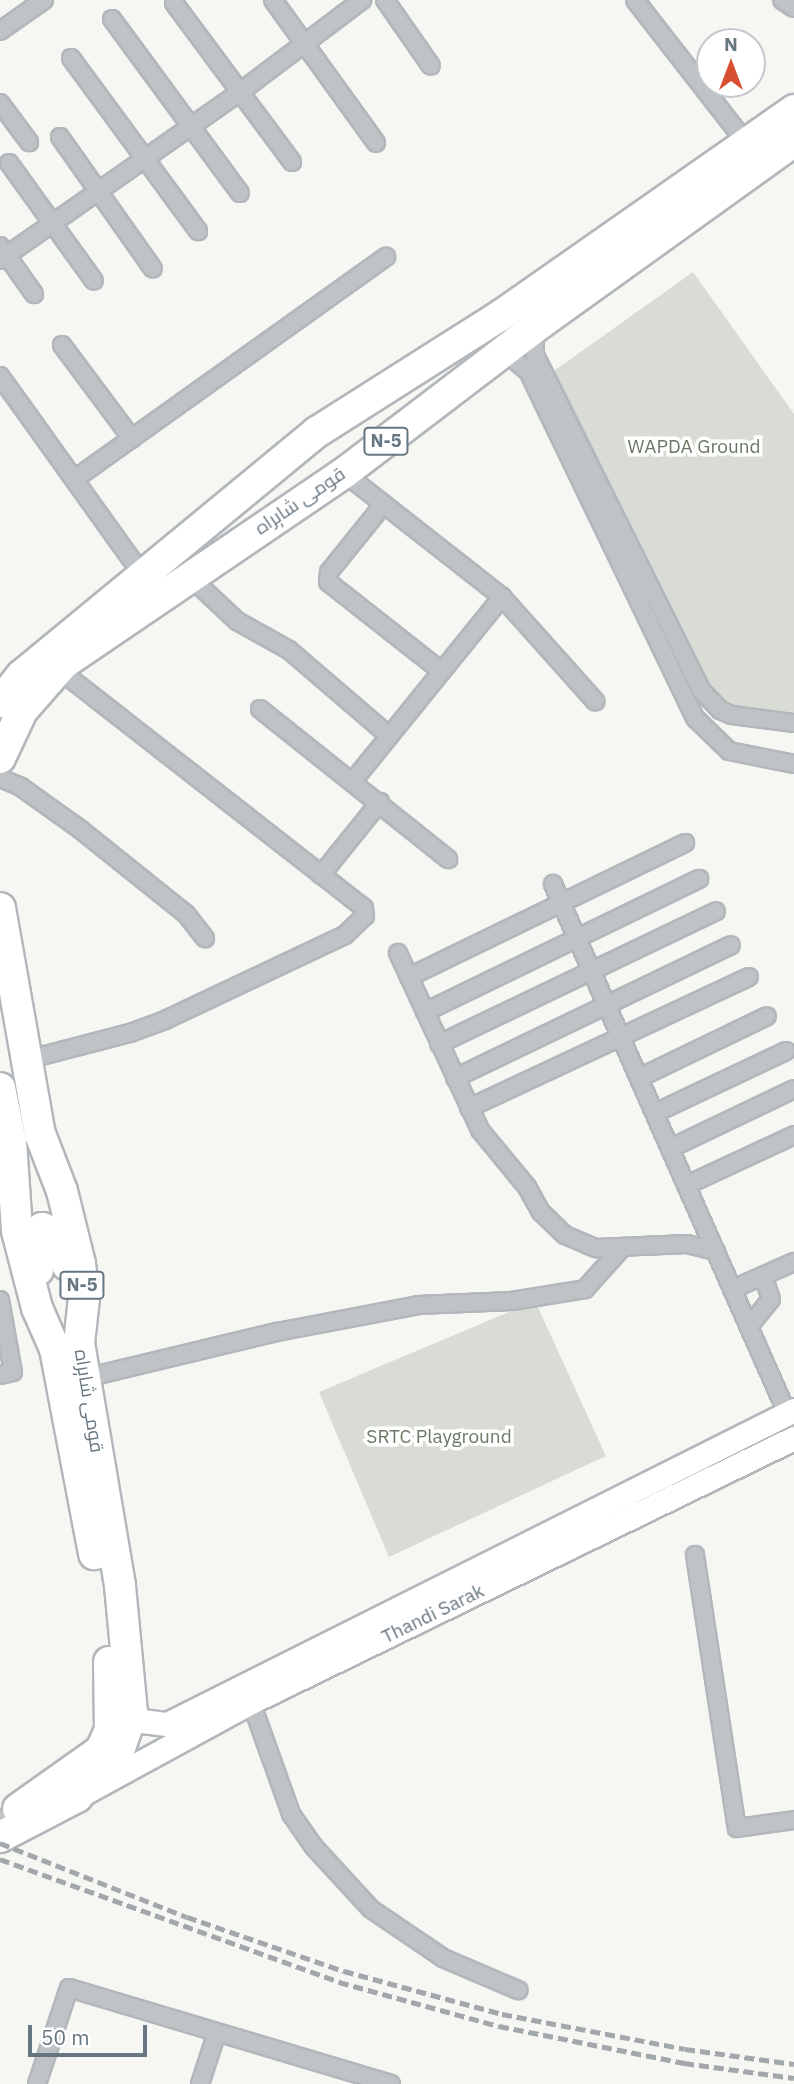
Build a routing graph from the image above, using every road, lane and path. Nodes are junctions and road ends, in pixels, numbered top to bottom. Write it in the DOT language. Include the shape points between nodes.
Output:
graph roads {
  1 [pos="44,0"];
  2 [pos="273,0"];
  3 [pos="362,0"];
  4 [pos="385,0"];
  5 [pos="635,0"];
  6 [pos="782,0"];
  7 [pos="174,3"];
  8 [pos="794,8"];
  9 [pos="112,19"];
  10 [pos="0,31"];
  11 [pos="305,44"];
  12 [pos="71,58"];
  13 [pos="431,66"];
  14 [pos="240,92"];
  15 [pos="0,103"];
  16 [pos="794,110"];
  17 [pos="192,125"];
  18 [pos="60,138"];
  19 [pos="794,141"];
  20 [pos="29,142"];
  21 [pos="376,143"];
  22 [pos="747,144"];
  23 [pos="145,159"];
  24 [pos="292,162"];
  25 [pos="9,163"];
  26 [pos="98,191"];
  27 [pos="240,193"];
  28 [pos="52,224"];
  29 [pos="198,231"];
  30 [pos="2,254"];
  31 [pos="386,257"];
  32 [pos="153,269"];
  33 [pos="94,281"];
  34 [pos="34,294"];
  35 [pos="534,328"];
  36 [pos="62,345"];
  37 [pos="505,352"];
  38 [pos="430,357"];
  39 [pos="0,376"];
  40 [pos="132,439"];
  41 [pos="386,441"];
  42 [pos="76,478"];
  43 [pos="336,478"];
  44 [pos="227,504"];
  45 [pos="383,506"];
  46 [pos="141,573"];
  47 [pos="188,576"];
  48 [pos="502,597"];
  49 [pos="58,669"];
  50 [pos="440,670"];
  51 [pos="595,701"];
  52 [pos="0,702"];
  53 [pos="260,709"];
  54 [pos="794,723"];
  55 [pos="387,734"];
  56 [pos="0,758"];
  57 [pos="794,764"];
  58 [pos="0,778"];
  59 [pos="353,781"];
  60 [pos="380,802"];
  61 [pos="685,843"];
  62 [pos="448,859"];
  63 [pos="321,875"];
  64 [pos="699,879"];
  65 [pos="553,884"];
  66 [pos="561,903"];
  67 [pos="0,908"];
  68 [pos="716,911"];
  69 [pos="576,937"];
  70 [pos="205,938"];
  71 [pos="731,944"];
  72 [pos="397,953"];
  73 [pos="591,970"];
  74 [pos="409,977"];
  75 [pos="749,977"];
  76 [pos="607,1005"];
  77 [pos="425,1012"];
  78 [pos="767,1016"];
  79 [pos="620,1035"];
  80 [pos="439,1044"];
  81 [pos="786,1051"];
  82 [pos="26,1060"];
  83 [pos="455,1078"];
  84 [pos="639,1078"];
  85 [pos="0,1088"];
  86 [pos="794,1089"];
  87 [pos="469,1108"];
  88 [pos="655,1113"];
  89 [pos="794,1135"];
  90 [pos="5,1143"];
  91 [pos="671,1149"];
  92 [pos="687,1185"];
  93 [pos="620,1250"];
  94 [pos="716,1251"];
  95 [pos="794,1262"];
  96 [pos="763,1276"];
  97 [pos="733,1289"];
  98 [pos="0,1300"];
  99 [pos="750,1325"];
  100 [pos="67,1346"];
  101 [pos="0,1375"];
  102 [pos="85,1378"];
  103 [pos="791,1412"];
  104 [pos="794,1438"];
  105 [pos="695,1555"];
  106 [pos="251,1702"];
  107 [pos="132,1713"];
  108 [pos="77,1797"];
  109 [pos="794,1820"];
  110 [pos="0,1823"];
  111 [pos="518,1990"];
  112 [pos="216,2035"];
  113 [pos="37,2084"];
  114 [pos="200,2084"];
  115 [pos="391,2084"];
  1 -- 10 [label="street"];
  2 -- 11 [label="street"];
  3 -- 11 [label="street"];
  4 -- 13 [label="street"];
  5 -- 22 [label="street"];
  6 -- 8 [label="street"];
  7 -- 14 [label="street"];
  9 -- 17 [label="street"];
  11 -- 14 [label="street"];
  11 -- 21 [label="street"];
  12 -- 23 [label="street"];
  14 -- 17 [label="street"];
  14 -- 24 [label="street"];
  15 -- 20 [label="street"];
  16 -- 22 [label="highway, قومی شاہراہ / N-5"];
  17 -- 23 [label="street"];
  17 -- 27 [label="street"];
  18 -- 26 [label="street"];
  19 -- 35 [label="highway, قومی شاہراہ / N-5"];
  22 -- 38 [label="highway, قومی شاہراہ / N-5" via="500,316"];
  23 -- 26 [label="street"];
  23 -- 29 [label="street"];
  25 -- 28 [label="street"];
  26 -- 28 [label="street"];
  26 -- 32 [label="street"];
  28 -- 30 [label="street"];
  28 -- 33 [label="street"];
  30 -- 34 [label="street"];
  31 -- 40 [label="street"];
  35 -- 37 [label="highway, قومی شاہراہ / N-5"];
  35 -- 54 [label="street" via="535,355 701,690 720,710 732,715"];
  36 -- 40 [label="street"];
  37 -- 41 [label="highway, قومی شاہراہ / N-5"];
  37 -- 57 [label="street" via="528,371 695,718 729,751"];
  38 -- 41 [label="highway" via="366,420 368,438"];
  38 -- 44 [label="highway, قومی شاہراہ / N-5" via="317,432"];
  39 -- 42 [label="street"];
  40 -- 42 [label="street"];
  41 -- 43 [label="highway, قومی شاہراہ / N-5"];
  42 -- 46 [label="street"];
  43 -- 44 [label="highway" via="342,455 332,447 309,454"];
  43 -- 45 [label="street"];
  43 -- 47 [label="highway, قومی شاہراہ / N-5"];
  44 -- 46 [label="highway, قومی شاہراہ / N-5"];
  45 -- 48 [label="street"];
  45 -- 50 [label="street" via="329,572 328,582"];
  46 -- 52 [label="highway, قومی شاہراہ / N-5" via="22,675"];
  47 -- 49 [label="highway, قومی شاہراہ / N-5"];
  47 -- 55 [label="street" via="237,621 289,650"];
  48 -- 50 [label="street"];
  48 -- 51 [label="street"];
  49 -- 56 [label="highway, قومی شاہراہ / N-5" via="22,711"];
  49 -- 63 [label="street"];
  50 -- 55 [label="street"];
  53 -- 59 [label="street"];
  55 -- 59 [label="street"];
  58 -- 70 [label="street" via="21,787 81,830 186,914"];
  59 -- 60 [label="street"];
  60 -- 62 [label="street"];
  60 -- 63 [label="street"];
  61 -- 66 [label="street"];
  63 -- 82 [label="street" via="364,908 358,928 130,1033"];
  64 -- 69 [label="street"];
  65 -- 66 [label="street"];
  66 -- 69 [label="street"];
  66 -- 74 [label="street"];
  67 -- 82 [label="highway, قومی شاہراہ / N-5"];
  68 -- 73 [label="street"];
  69 -- 73 [label="street"];
  69 -- 77 [label="street"];
  71 -- 76 [label="street"];
  72 -- 74 [label="street"];
  73 -- 76 [label="street"];
  73 -- 80 [label="street"];
  74 -- 77 [label="street"];
  75 -- 79 [label="street"];
  76 -- 79 [label="street"];
  76 -- 83 [label="street"];
  77 -- 80 [label="street"];
  78 -- 84 [label="street"];
  79 -- 84 [label="street"];
  79 -- 87 [label="street"];
  80 -- 83 [label="street"];
  81 -- 88 [label="street"];
  82 -- 100 [label="highway, قومی شاہراہ / N-5" via="40,1134 73,1228 84,1298"];
  83 -- 87 [label="street"];
  84 -- 88 [label="street"];
  85 -- 90 [label="highway, قومی شاہراہ / N-5"];
  86 -- 91 [label="street"];
  87 -- 93 [label="street" via="541,1212 565,1235 596,1248"];
  88 -- 91 [label="street"];
  89 -- 92 [label="street"];
  90 -- 100 [label="highway, قومی شاہراہ / N-5" via="17,1231 37,1308"];
  91 -- 92 [label="street"];
  92 -- 94 [label="street"];
  93 -- 94 [label="street" via="687,1244"];
  93 -- 102 [label="street" via="585,1289 512,1301 418,1305 277,1332"];
  94 -- 97 [label="street"];
  95 -- 96 [label="street"];
  96 -- 97 [label="street"];
  96 -- 99 [label="street" via="771,1298"];
  97 -- 99 [label="street"];
  98 -- 101 [label="street" via="13,1373"];
  99 -- 103 [label="street"];
  100 -- 102 [label="highway, قومی شاہراہ / N-5"];
  100 -- 110 [label="highway, قومی شاہراہ / N-5" via="101,1589 110,1730 100,1750 84,1766"];
  102 -- 107 [label="highway, قومی شاہراہ / N-5" via="120,1586"];
  103 -- 107 [label="main road, Thandi Sarak" via="167,1724 142,1721"];
  104 -- 106 [label="main road, Thandi Sarak"];
  105 -- 109 [label="street" via="737,1828"];
  106 -- 108 [label="main road, Thandi Sarak"];
  106 -- 111 [label="street" via="290,1814 371,1909 443,1958"];
  107 -- 108 [label="highway, قومی شاہراہ / N-5" via="120,1747"];
  108 -- 110 [label="highway, قومی شاہراہ / N-5"];
  112 -- 113 [label="street" via="69,1988"];
  112 -- 114 [label="street"];
  112 -- 115 [label="street"];
}
